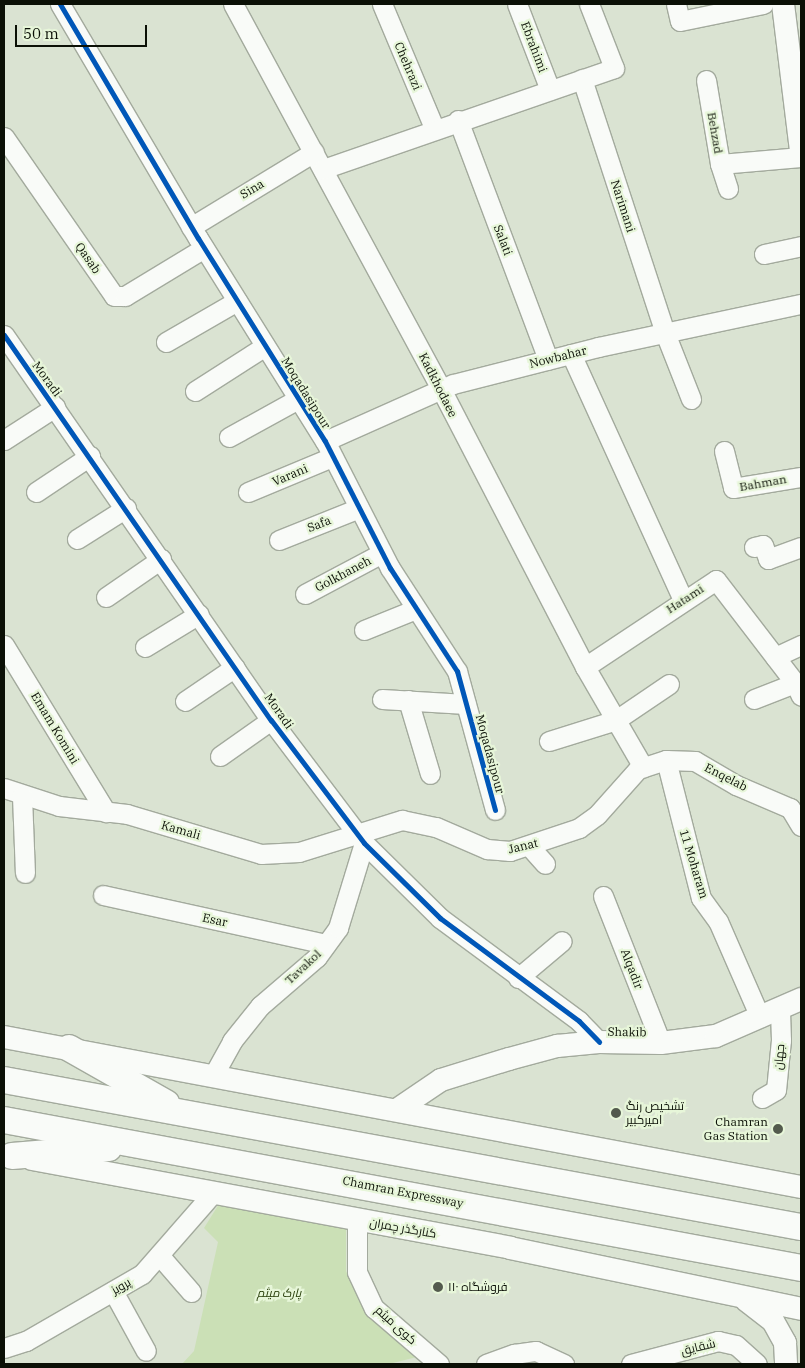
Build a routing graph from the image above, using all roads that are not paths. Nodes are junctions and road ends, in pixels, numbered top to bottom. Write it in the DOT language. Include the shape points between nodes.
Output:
graph roads {
  1 [pos="233,4"];
  2 [pos="382,4"];
  3 [pos="517,4"];
  4 [pos="589,4"];
  5 [pos="676,4"];
  6 [pos="763,4"];
  7 [pos="783,4"];
  8 [pos="68,6"];
  9 [pos="582,79"];
  10 [pos="706,80"];
  11 [pos="550,90"];
  12 [pos="458,120"];
  13 [pos="434,128"];
  14 [pos="4,136"];
  15 [pos="801,150"];
  16 [pos="314,152"];
  17 [pos="801,157"];
  18 [pos="720,164"];
  19 [pos="324,169"];
  20 [pos="728,189"];
  21 [pos="191,227"];
  22 [pos="801,246"];
  23 [pos="204,248"];
  24 [pos="764,254"];
  25 [pos="237,301"];
  26 [pos="801,304"];
  27 [pos="665,333"];
  28 [pos="166,342"];
  29 [pos="265,346"];
  30 [pos="7,348"];
  31 [pos="571,354"];
  32 [pos="548,360"];
  33 [pos="441,389"];
  34 [pos="195,391"];
  35 [pos="298,399"];
  36 [pos="691,399"];
  37 [pos="55,407"];
  38 [pos="229,437"];
  39 [pos="4,440"];
  40 [pos="328,449"];
  41 [pos="724,451"];
  42 [pos="90,456"];
  43 [pos="801,477"];
  44 [pos="36,492"];
  45 [pos="248,492"];
  46 [pos="126,508"];
  47 [pos="359,508"];
  48 [pos="77,539"];
  49 [pos="279,540"];
  50 [pos="801,546"];
  51 [pos="754,547"];
  52 [pos="382,553"];
  53 [pos="161,559"];
  54 [pos="305,594"];
  55 [pos="106,597"];
  56 [pos="683,600"];
  57 [pos="416,609"];
  58 [pos="199,614"];
  59 [pos="364,630"];
  60 [pos="4,645"];
  61 [pos="801,645"];
  62 [pos="146,647"];
  63 [pos="775,657"];
  64 [pos="236,667"];
  65 [pos="585,667"];
  66 [pos="669,684"];
  67 [pos="798,690"];
  68 [pos="382,698"];
  69 [pos="754,699"];
  70 [pos="408,700"];
  71 [pos="185,701"];
  72 [pos="466,704"];
  73 [pos="272,720"];
  74 [pos="616,720"];
  75 [pos="549,741"];
  76 [pos="220,756"];
  77 [pos="666,760"];
  78 [pos="641,768"];
  79 [pos="430,774"];
  80 [pos="4,788"];
  81 [pos="22,796"];
  82 [pos="495,810"];
  83 [pos="106,812"];
  84 [pos="801,826"];
  85 [pos="361,839"];
  86 [pos="529,846"];
  87 [pos="545,864"];
  88 [pos="25,873"];
  89 [pos="103,896"];
  90 [pos="603,896"];
  91 [pos="562,941"];
  92 [pos="326,944"];
  93 [pos="518,978"];
  94 [pos="801,999"];
  95 [pos="770,1013"];
  96 [pos="4,1037"];
  97 [pos="599,1042"];
  98 [pos="661,1043"];
  99 [pos="69,1048"];
  100 [pos="214,1074"];
  101 [pos="4,1080"];
  102 [pos="762,1098"];
  103 [pos="398,1109"];
  104 [pos="182,1112"];
  105 [pos="4,1120"];
  106 [pos="145,1146"];
  107 [pos="8,1155"];
  108 [pos="801,1187"];
  109 [pos="213,1193"];
  110 [pos="357,1220"];
  111 [pos="801,1227"];
  112 [pos="159,1255"];
  113 [pos="801,1268"];
  114 [pos="113,1290"];
  115 [pos="191,1292"];
  116 [pos="741,1296"];
  117 [pos="801,1309"];
  118 [pos="4,1348"];
  119 [pos="146,1351"];
  120 [pos="438,1364"];
  121 [pos="486,1364"];
  122 [pos="564,1364"];
  123 [pos="631,1364"];
  124 [pos="758,1364"];
  125 [pos="786,1364"];
  1 -- 16 [label="street, Kadkhodaee"];
  2 -- 13 [label="street, Chehrazi"];
  3 -- 11 [label="street, Ebrahimi"];
  4 -- 9 [label="street" via="614,68"];
  5 -- 6 [label="street" via="680,21"];
  7 -- 15 [label="main road"];
  8 -- 21 [label="street, Moqadasipour"];
  9 -- 11 [label="street"];
  9 -- 27 [label="street, Narimani"];
  10 -- 18 [label="street, Behzad"];
  11 -- 12 [label="street"];
  12 -- 13 [label="street"];
  12 -- 32 [label="street, Salati"];
  13 -- 19 [label="street"];
  14 -- 23 [label="street, Qasab" via="114,296 125,296"];
  16 -- 19 [label="street, Kadkhodaee"];
  16 -- 21 [label="street, Sina"];
  17 -- 18 [label="street, Behzad"];
  18 -- 20 [label="street"];
  19 -- 33 [label="street, Kadkhodaee"];
  21 -- 23 [label="street, Moqadasipour"];
  22 -- 24 [label="street"];
  23 -- 25 [label="street, Moqadasipour"];
  25 -- 28 [label="street"];
  25 -- 29 [label="street, Moqadasipour"];
  26 -- 27 [label="street, Nowbahar"];
  27 -- 31 [label="street, Nowbahar"];
  27 -- 36 [label="street, Narimani"];
  29 -- 34 [label="street"];
  29 -- 35 [label="street, Moqadasipour"];
  30 -- 37 [label="street, Moradi"];
  31 -- 32 [label="street, Nowbahar"];
  31 -- 56 [label="street"];
  32 -- 33 [label="street, Nowbahar"];
  33 -- 40 [label="street, Nowbahar"];
  33 -- 65 [label="street, Kadkhodaee"];
  35 -- 38 [label="street"];
  35 -- 40 [label="street, Moqadasipour"];
  37 -- 39 [label="street"];
  37 -- 42 [label="street, Moradi"];
  40 -- 45 [label="street, Varani"];
  40 -- 47 [label="street, Moqadasipour"];
  41 -- 43 [label="street, Bahman" via="733,488"];
  42 -- 44 [label="street"];
  42 -- 46 [label="street, Moradi"];
  46 -- 48 [label="street"];
  46 -- 53 [label="street, Moradi"];
  47 -- 49 [label="street, Safa"];
  47 -- 52 [label="street, Moqadasipour"];
  50 -- 51 [label="street" via="768,559 763,544"];
  52 -- 54 [label="street, Golkhaneh"];
  52 -- 57 [label="street, Moqadasipour"];
  53 -- 55 [label="street"];
  53 -- 58 [label="street, Moradi"];
  56 -- 63 [label="street, Hatami" via="716,580"];
  56 -- 65 [label="street, Hatami"];
  57 -- 59 [label="street"];
  57 -- 72 [label="street, Moqadasipour" via="457,671"];
  58 -- 62 [label="street"];
  58 -- 64 [label="street, Moradi"];
  60 -- 83 [label="street, Emam Komini"];
  61 -- 63 [label="street"];
  63 -- 67 [label="street, Hatami"];
  64 -- 71 [label="street"];
  64 -- 73 [label="street, Moradi"];
  65 -- 74 [label="street, Kadkhodaee"];
  66 -- 74 [label="street"];
  67 -- 69 [label="street"];
  68 -- 70 [label="street"];
  70 -- 72 [label="street"];
  70 -- 79 [label="street"];
  72 -- 82 [label="street, Moqadasipour"];
  73 -- 76 [label="street"];
  73 -- 85 [label="street, Moradi"];
  74 -- 75 [label="street"];
  74 -- 78 [label="street, Kadkhodaee"];
  77 -- 78 [label="street, Enqelab"];
  77 -- 84 [label="street, Enqelab" via="695,761 736,785 790,808"];
  77 -- 95 [label="street, 11 Moharam" via="702,898"];
  78 -- 86 [label="street, Janat" via="597,815 579,828"];
  80 -- 81 [label="street, Kamali"];
  81 -- 83 [label="street, Kamali" via="58,806"];
  81 -- 88 [label="street"];
  83 -- 85 [label="street, Kamali" via="127,814 261,854 299,852"];
  85 -- 86 [label="street, Janat" via="382,824 402,820 436,827 487,849 510,851"];
  85 -- 92 [label="street, Tavakol" via="338,928"];
  85 -- 93 [label="street, Moradi" via="440,918"];
  86 -- 87 [label="street"];
  89 -- 92 [label="street, Esar"];
  90 -- 98 [label="street, Alqadir"];
  91 -- 93 [label="street"];
  92 -- 100 [label="street, Tavakol" via="317,957 260,1006 232,1041"];
  93 -- 97 [label="street, Moradi" via="579,1021"];
  94 -- 95 [label="main road, Shakib"];
  95 -- 98 [label="main road, Shakib" via="716,1036"];
  95 -- 102 [label="street, جهان" via="781,1040 776,1090"];
  96 -- 99 [label="main road"];
  97 -- 98 [label="main road, Shakib"];
  97 -- 103 [label="main road, Shakib" via="557,1046 441,1080"];
  99 -- 100 [label="main road"];
  99 -- 104 [label="highway"];
  100 -- 103 [label="main road"];
  101 -- 104 [label="highway"];
  103 -- 108 [label="main road"];
  104 -- 111 [label="highway"];
  105 -- 106 [label="highway, Chamran Expressway"];
  106 -- 107 [label="highway"];
  106 -- 113 [label="highway, Chamran Expressway"];
  107 -- 109 [label="main road, کنارگذر چمران"];
  109 -- 110 [label="main road, کنارگذر چمران"];
  109 -- 112 [label="street, پرویز"];
  110 -- 116 [label="main road, کنارگذر چمران"];
  110 -- 120 [label="street, کوی میثم" via="358,1272 374,1308"];
  112 -- 114 [label="street, پرویز" via="142,1274"];
  112 -- 115 [label="street"];
  114 -- 118 [label="street, پرویز" via="26,1341"];
  114 -- 119 [label="street"];
  116 -- 117 [label="main road, کنارگذر چمران"];
  116 -- 125 [label="main road" via="773,1321 784,1343"];
  121 -- 122 [label="street" via="514,1354 536,1351"];
  123 -- 124 [label="street, شقایق" via="718,1341 736,1345"];
}
